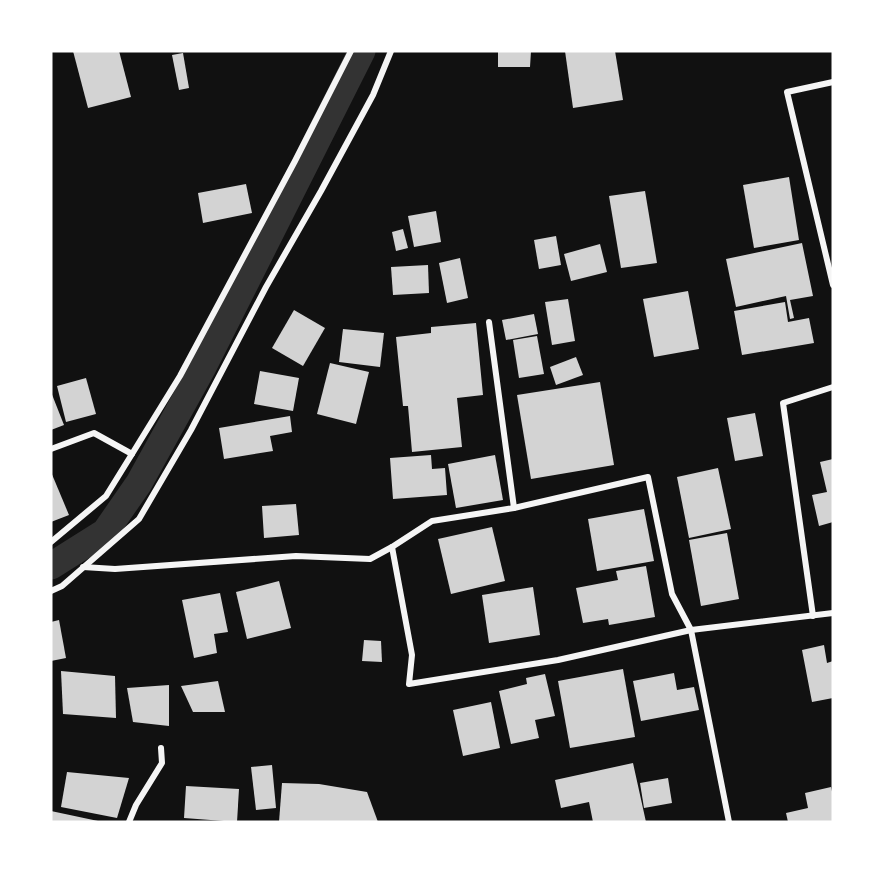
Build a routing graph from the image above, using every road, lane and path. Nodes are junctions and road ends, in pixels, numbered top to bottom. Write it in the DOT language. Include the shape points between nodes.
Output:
graph roads {
  1 [pos="351,51"];
  2 [pos="391,51"];
  3 [pos="833,82"];
  4 [pos="832,274"];
  5 [pos="833,285"];
  6 [pos="489,322"];
  7 [pos="833,387"];
  8 [pos="51,449"];
  9 [pos="132,454"];
  10 [pos="514,508"];
  11 [pos="51,542"];
  12 [pos="392,547"];
  13 [pos="83,567"];
  14 [pos="51,591"];
  15 [pos="833,614"];
  16 [pos="813,616"];
  17 [pos="691,630"];
  18 [pos="161,748"];
  19 [pos="129,822"];
  20 [pos="729,822"];
  1 -- 9 [label="street" via="185,365"];
  2 -- 13 [label="street" via="373,95 327,182 139,519"];
  3 -- 4 [label="street" via="787,92"];
  4 -- 5 [label="street"];
  6 -- 10 [label="street"];
  7 -- 16 [label="street" via="783,403"];
  8 -- 9 [label="street" via="94,434"];
  9 -- 11 [label="street" via="106,496"];
  10 -- 12 [label="street" via="432,521"];
  10 -- 17 [label="street" via="648,477 672,594"];
  12 -- 13 [label="street" via="370,559 296,556 115,569"];
  12 -- 17 [label="street" via="412,655 409,684 558,660"];
  13 -- 14 [label="street"];
  15 -- 16 [label="street"];
  16 -- 17 [label="street"];
  17 -- 20 [label="street"];
  18 -- 19 [label="street" via="162,763"];
}
